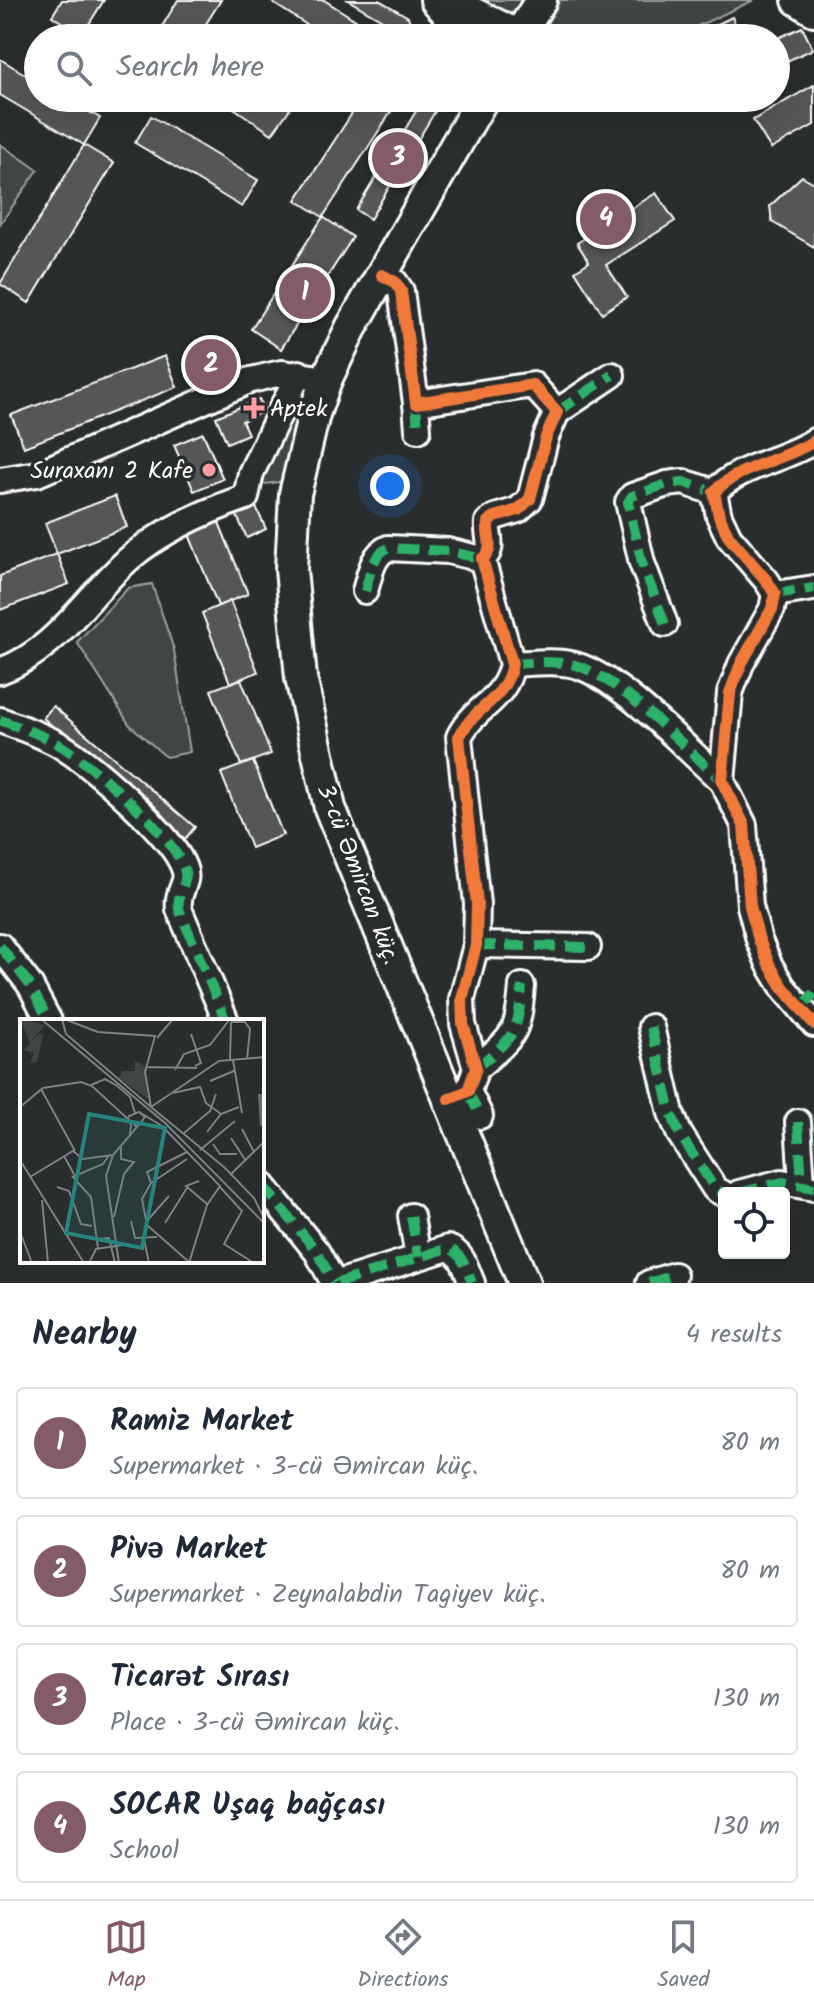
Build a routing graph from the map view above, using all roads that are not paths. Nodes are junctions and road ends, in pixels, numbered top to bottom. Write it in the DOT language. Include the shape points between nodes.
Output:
graph roads {
  1 [pos="436,0"];
  2 [pos="446,0"];
  3 [pos="541,0"];
  4 [pos="798,0"];
  5 [pos="814,10"];
  6 [pos="452,24"];
  7 [pos="493,24"];
  8 [pos="526,24"];
  9 [pos="465,112"];
  10 [pos="475,112"];
  11 [pos="463,131"];
  12 [pos="382,275"];
  13 [pos="612,375"];
  14 [pos="312,377"];
  15 [pos="416,403"];
  16 [pos="557,412"];
  17 [pos="418,430"];
  18 [pos="814,441"];
  19 [pos="0,481"];
  20 [pos="714,492"];
  21 [pos="482,559"];
  22 [pos="814,588"];
  23 [pos="365,591"];
  24 [pos="775,594"];
  25 [pos="665,624"];
  26 [pos="512,664"];
  27 [pos="0,671"];
  28 [pos="0,720"];
  29 [pos="722,781"];
  30 [pos="476,945"];
  31 [pos="0,946"];
  32 [pos="588,947"];
  33 [pos="522,986"];
  34 [pos="810,1008"];
  35 [pos="48,1019"];
  36 [pos="225,1019"];
  37 [pos="651,1027"];
  38 [pos="476,1068"];
  39 [pos="458,1095"];
  40 [pos="480,1116"];
  41 [pos="798,1122"];
  42 [pos="264,1186"];
  43 [pos="808,1186"];
  44 [pos="762,1187"];
  45 [pos="718,1191"];
  46 [pos="411,1216"];
  47 [pos="418,1257"];
  48 [pos="674,1275"];
  49 [pos="336,1283"];
  50 [pos="472,1283"];
  51 [pos="524,1283"];
  52 [pos="649,1283"];
  1 -- 6 [label="main road"];
  2 -- 7 [label="main road"];
  3 -- 8 [label="main road"];
  4 -- 5 [label="main road"];
  9 -- 11 [label="main road, 3-cü Əmircan küç."];
  10 -- 11 [label="main road"];
  11 -- 12 [label="main road, 3-cü Əmircan küç."];
  12 -- 14 [label="main road, 3-cü Əmircan küç." via="351,328"];
  12 -- 15 [label="street" via="401,291"];
  13 -- 16 [label="street"];
  14 -- 19 [label="street" via="281,373 251,380 37,474"];
  14 -- 27 [label="street" via="251,473 246,497 144,547 52,640"];
  14 -- 39 [label="main road, 3-cü Əmircan küç." via="291,521 292,600 301,678 330,808"];
  15 -- 16 [label="street" via="533,385"];
  15 -- 17 [label="street"];
  16 -- 21 [label="street" via="530,499 488,522 491,546"];
  18 -- 20 [label="street" via="737,475"];
  20 -- 24 [label="street" via="729,537"];
  20 -- 25 [label="street" via="683,482 632,496 628,502 642,563"];
  21 -- 23 [label="street" via="388,548 373,563"];
  21 -- 26 [label="street"];
  22 -- 24 [label="street"];
  24 -- 29 [label="street" via="730,693"];
  26 -- 29 [label="street" via="561,662 597,675 649,712"];
  26 -- 30 [label="street" via="509,681 459,737 477,904"];
  28 -- 36 [label="street" via="64,748 139,809 167,843 184,866 179,909"];
  29 -- 34 [label="street" via="744,825 750,906 759,940 783,987"];
  30 -- 32 [label="street"];
  30 -- 38 [label="street" via="462,999"];
  31 -- 35 [label="street"];
  33 -- 38 [label="street" via="512,1035"];
  37 -- 45 [label="street" via="679,1133"];
  38 -- 39 [label="street"];
  39 -- 40 [label="street"];
  39 -- 51 [label="main road, 3-cü Əmircan küç."];
  41 -- 43 [label="street"];
  42 -- 49 [label="street"];
  43 -- 44 [label="street" via="782,1182"];
  46 -- 47 [label="street"];
  47 -- 49 [label="street"];
  47 -- 50 [label="street" via="448,1248 457,1251"];
  48 -- 52 [label="street"];
}
